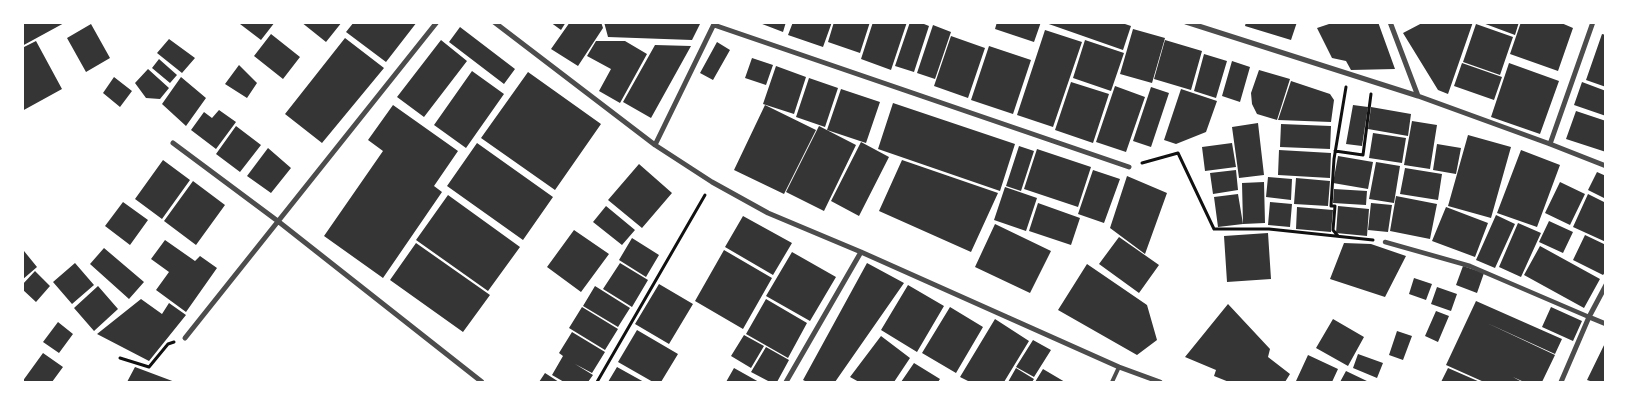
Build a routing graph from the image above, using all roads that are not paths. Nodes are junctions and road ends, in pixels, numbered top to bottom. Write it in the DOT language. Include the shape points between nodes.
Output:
graph roads {
  1 [pos="437,22"];
  2 [pos="494,22"];
  3 [pos="1186,22"];
  4 [pos="1390,22"];
  5 [pos="1593,22"];
  6 [pos="715,24"];
  7 [pos="1418,96"];
  8 [pos="173,143"];
  9 [pos="1550,144"];
  10 [pos="655,145"];
  11 [pos="1606,166"];
  12 [pos="1129,167"];
  13 [pos="279,222"];
  14 [pos="1385,242"];
  15 [pos="861,252"];
  16 [pos="1606,285"];
  17 [pos="1589,317"];
  18 [pos="1606,324"];
  19 [pos="185,338"];
  20 [pos="1118,367"];
  21 [pos="482,382"];
  22 [pos="786,382"];
  23 [pos="1112,382"];
  24 [pos="1160,382"];
  25 [pos="1561,382"];
  1 -- 13 [label="street"];
  2 -- 10 [label="street"];
  3 -- 7 [label="street"];
  4 -- 7 [label="street"];
  5 -- 9 [label="street"];
  6 -- 10 [label="street"];
  6 -- 12 [label="street"];
  7 -- 9 [label="street"];
  8 -- 13 [label="street"];
  9 -- 11 [label="street"];
  10 -- 15 [label="street" via="768,213"];
  13 -- 19 [label="street"];
  13 -- 21 [label="street"];
  14 -- 17 [label="street" via="1470,266"];
  15 -- 20 [label="street"];
  15 -- 22 [label="street"];
  16 -- 17 [label="street"];
  17 -- 18 [label="street"];
  17 -- 25 [label="street"];
  20 -- 23 [label="lane"];
  20 -- 24 [label="street"];
}
